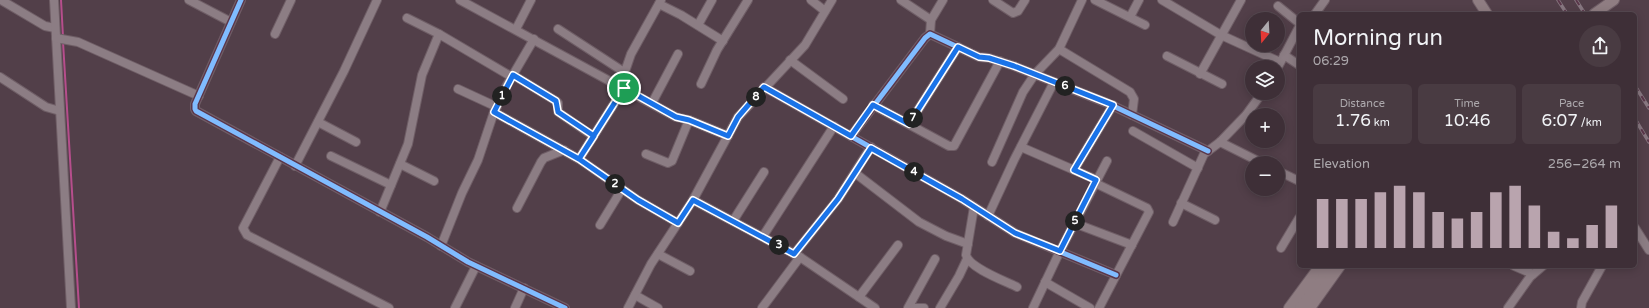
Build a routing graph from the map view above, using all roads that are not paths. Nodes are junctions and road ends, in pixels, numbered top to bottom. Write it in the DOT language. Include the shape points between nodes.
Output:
graph roads {
  1 [pos="1,0"];
  2 [pos="54,0"];
  3 [pos="189,0"];
  4 [pos="241,0"];
  5 [pos="291,0"];
  6 [pos="377,0"];
  7 [pos="462,0"];
  8 [pos="532,0"];
  9 [pos="712,0"];
  10 [pos="748,0"];
  11 [pos="811,0"];
  12 [pos="832,0"];
  13 [pos="901,0"];
  14 [pos="943,0"];
  15 [pos="993,0"];
  16 [pos="1024,0"];
  17 [pos="1082,0"];
  18 [pos="1096,0"];
  19 [pos="1139,0"];
  20 [pos="1162,0"];
  21 [pos="1241,0"];
  22 [pos="1325,0"];
  23 [pos="1478,0"];
  24 [pos="1614,0"];
  25 [pos="660,2"];
  26 [pos="1278,6"];
  27 [pos="825,11"];
  28 [pos="1316,12"];
  29 [pos="1486,12"];
  30 [pos="1597,12"];
  31 [pos="1130,17"];
  32 [pos="408,18"];
  33 [pos="931,20"];
  34 [pos="1297,21"];
  35 [pos="231,22"];
  36 [pos="1145,24"];
  37 [pos="698,25"];
  38 [pos="55,28"];
  39 [pos="516,29"];
  40 [pos="558,29"];
  41 [pos="1297,31"];
  42 [pos="275,34"];
  43 [pos="439,34"];
  44 [pos="930,34"];
  45 [pos="1221,35"];
  46 [pos="57,38"];
  47 [pos="534,39"];
  48 [pos="723,41"];
  49 [pos="958,47"];
  50 [pos="1060,49"];
  51 [pos="678,54"];
  52 [pos="1167,56"];
  53 [pos="790,60"];
  54 [pos="1279,60"];
  55 [pos="1282,60"];
  56 [pos="1000,61"];
  57 [pos="1285,62"];
  58 [pos="1297,65"];
  59 [pos="624,72"];
  60 [pos="1035,74"];
  61 [pos="1200,74"];
  62 [pos="513,76"];
  63 [pos="0,77"];
  64 [pos="1054,82"];
  65 [pos="701,84"];
  66 [pos="1222,84"];
  67 [pos="622,87"];
  68 [pos="764,87"];
  69 [pos="458,89"];
  70 [pos="199,96"];
  71 [pos="843,99"];
  72 [pos="1257,100"];
  73 [pos="652,103"];
  74 [pos="873,105"];
  75 [pos="1113,105"];
  76 [pos="495,110"];
  77 [pos="60,111"];
  78 [pos="1132,115"];
  79 [pos="689,120"];
  80 [pos="318,122"];
  81 [pos="909,124"];
  82 [pos="834,126"];
  83 [pos="1133,131"];
  84 [pos="594,136"];
  85 [pos="728,136"];
  86 [pos="851,136"];
  87 [pos="356,142"];
  88 [pos="1220,142"];
  89 [pos="1021,147"];
  90 [pos="871,148"];
  91 [pos="564,150"];
  92 [pos="1208,151"];
  93 [pos="646,154"];
  94 [pos="331,156"];
  95 [pos="1248,156"];
  96 [pos="280,157"];
  97 [pos="579,159"];
  98 [pos="1107,161"];
  99 [pos="992,162"];
  100 [pos="400,164"];
  101 [pos="295,166"];
  102 [pos="1198,168"];
  103 [pos="1074,170"];
  104 [pos="764,172"];
  105 [pos="854,173"];
  106 [pos="1285,174"];
  107 [pos="1297,180"];
  108 [pos="434,181"];
  109 [pos="1096,181"];
  110 [pos="391,185"];
  111 [pos="622,189"];
  112 [pos="693,200"];
  113 [pos="1181,204"];
  114 [pos="974,207"];
  115 [pos="517,208"];
  116 [pos="380,212"];
  117 [pos="988,216"];
  118 [pos="1215,220"];
  119 [pos="733,221"];
  120 [pos="1297,221"];
  121 [pos="1173,222"];
  122 [pos="678,223"];
  123 [pos="1074,223"];
  124 [pos="600,225"];
  125 [pos="1637,231"];
  126 [pos="763,236"];
  127 [pos="968,244"];
  128 [pos="898,245"];
  129 [pos="1132,245"];
  130 [pos="441,246"];
  131 [pos="1648,246"];
  132 [pos="1281,248"];
  133 [pos="1060,251"];
  134 [pos="658,254"];
  135 [pos="797,255"];
  136 [pos="935,259"];
  137 [pos="967,259"];
  138 [pos="476,266"];
  139 [pos="1319,268"];
  140 [pos="1330,268"];
  141 [pos="1339,268"];
  142 [pos="1519,268"];
  143 [pos="1540,268"];
  144 [pos="1601,268"];
  145 [pos="690,271"];
  146 [pos="1533,274"];
  147 [pos="1116,275"];
  148 [pos="1045,282"];
  149 [pos="1017,287"];
  150 [pos="524,288"];
  151 [pos="635,295"];
  152 [pos="859,297"];
  153 [pos="70,308"];
  154 [pos="390,308"];
  155 [pos="456,308"];
  156 [pos="515,308"];
  157 [pos="565,308"];
  158 [pos="628,308"];
  159 [pos="658,308"];
  160 [pos="762,308"];
  161 [pos="875,308"];
  162 [pos="908,308"];
  163 [pos="914,308"];
  164 [pos="924,308"];
  165 [pos="940,308"];
  166 [pos="1032,308"];
  167 [pos="1090,308"];
  168 [pos="1099,308"];
  169 [pos="1289,308"];
  170 [pos="1300,308"];
  171 [pos="1310,308"];
  172 [pos="1508,308"];
  173 [pos="1580,308"];
  1 -- 38 [label="street" via="46,26"];
  2 -- 38 [label="street"];
  3 -- 35 [label="street"];
  4 -- 35 [label="street"];
  5 -- 42 [label="street"];
  6 -- 80 [label="street"];
  7 -- 39 [label="street"];
  8 -- 39 [label="street"];
  9 -- 37 [label="street"];
  10 -- 48 [label="street"];
  11 -- 27 [label="street"];
  12 -- 27 [label="street"];
  13 -- 33 [label="street"];
  14 -- 33 [label="street"];
  15 -- 16 [label="street" via="1013,13 1018,11"];
  17 -- 50 [label="street"];
  18 -- 31 [label="street"];
  19 -- 31 [label="street"];
  20 -- 45 [label="street"];
  21 -- 45 [label="street"];
  22 -- 28 [label="street"];
  23 -- 29 [label="main road"];
  24 -- 30 [label="main road"];
  25 -- 37 [label="street"];
  25 -- 59 [label="street" via="631,54"];
  26 -- 34 [label="street"];
  27 -- 53 [label="street" via="805,45"];
  31 -- 36 [label="street"];
  32 -- 43 [label="street"];
  33 -- 44 [label="street"];
  35 -- 70 [label="street"];
  37 -- 48 [label="street"];
  38 -- 46 [label="street"];
  39 -- 47 [label="street"];
  40 -- 59 [label="street"];
  41 -- 55 [label="street"];
  43 -- 62 [label="street"];
  43 -- 100 [label="street" via="422,75 409,140"];
  44 -- 49 [label="street"];
  44 -- 74 [label="street"];
  45 -- 54 [label="street"];
  45 -- 61 [label="street"];
  46 -- 70 [label="street" via="75,41"];
  46 -- 77 [label="street"];
  47 -- 62 [label="street"];
  47 -- 67 [label="street"];
  48 -- 65 [label="street"];
  49 -- 56 [label="street" via="979,57"];
  49 -- 81 [label="street"];
  50 -- 60 [label="street"];
  50 -- 78 [label="street" via="1130,92 1134,99"];
  51 -- 73 [label="street"];
  52 -- 61 [label="street"];
  53 -- 68 [label="street"];
  53 -- 71 [label="street"];
  56 -- 60 [label="street"];
  56 -- 81 [label="street" via="954,146 949,146"];
  57 -- 58 [label="street"];
  59 -- 67 [label="street"];
  60 -- 64 [label="street"];
  60 -- 99 [label="street" via="1018,100"];
  61 -- 66 [label="street"];
  62 -- 76 [label="street"];
  62 -- 84 [label="street" via="556,101 558,112"];
  63 -- 77 [label="street" via="46,107"];
  64 -- 75 [label="street"];
  64 -- 89 [label="street"];
  67 -- 73 [label="street"];
  67 -- 84 [label="street"];
  68 -- 82 [label="street"];
  68 -- 85 [label="street" via="738,117"];
  69 -- 76 [label="street"];
  70 -- 96 [label="street" via="194,106 196,111"];
  72 -- 88 [label="street"];
  73 -- 79 [label="street" via="676,117"];
  74 -- 81 [label="street"];
  74 -- 86 [label="street"];
  75 -- 78 [label="street"];
  75 -- 103 [label="street"];
  76 -- 91 [label="street"];
  76 -- 130 [label="street" via="478,160"];
  77 -- 153 [label="street"];
  78 -- 92 [label="street"];
  79 -- 85 [label="street"];
  79 -- 93 [label="street" via="672,161 668,163"];
  80 -- 87 [label="street"];
  80 -- 101 [label="street"];
  82 -- 86 [label="street"];
  82 -- 126 [label="street"];
  83 -- 102 [label="street"];
  84 -- 97 [label="street"];
  85 -- 112 [label="street"];
  86 -- 90 [label="street"];
  88 -- 92 [label="street"];
  88 -- 95 [label="street"];
  89 -- 103 [label="street"];
  89 -- 117 [label="street"];
  90 -- 105 [label="street"];
  90 -- 114 [label="street"];
  91 -- 97 [label="street"];
  91 -- 115 [label="street" via="544,158"];
  92 -- 102 [label="street"];
  94 -- 110 [label="street"];
  96 -- 101 [label="street"];
  96 -- 154 [label="street" via="243,228 244,232"];
  97 -- 111 [label="street"];
  98 -- 109 [label="street"];
  100 -- 108 [label="street"];
  100 -- 110 [label="street"];
  101 -- 116 [label="street"];
  102 -- 113 [label="street"];
  103 -- 109 [label="street"];
  104 -- 119 [label="street"];
  105 -- 127 [label="street" via="919,222"];
  105 -- 135 [label="street"];
  106 -- 107 [label="street"];
  109 -- 123 [label="street"];
  109 -- 129 [label="street" via="1149,210"];
  110 -- 116 [label="street"];
  111 -- 122 [label="street"];
  111 -- 124 [label="street"];
  112 -- 119 [label="street"];
  112 -- 122 [label="street"];
  113 -- 118 [label="street"];
  113 -- 121 [label="street"];
  114 -- 117 [label="street"];
  114 -- 127 [label="street"];
  116 -- 130 [label="street"];
  117 -- 133 [label="street" via="1015,233"];
  119 -- 126 [label="street"];
  120 -- 132 [label="street"];
  122 -- 134 [label="street"];
  123 -- 129 [label="street"];
  123 -- 133 [label="street"];
  125 -- 131 [label="street"];
  126 -- 135 [label="street"];
  127 -- 137 [label="street"];
  128 -- 152 [label="street"];
  129 -- 147 [label="street"];
  130 -- 138 [label="street"];
  133 -- 147 [label="street"];
  133 -- 148 [label="street"];
  134 -- 145 [label="street"];
  134 -- 151 [label="street"];
  135 -- 152 [label="street"];
  135 -- 160 [label="street"];
  136 -- 162 [label="street"];
  137 -- 149 [label="street" via="975,267"];
  137 -- 165 [label="street"];
  138 -- 150 [label="street"];
  138 -- 155 [label="street"];
  139 -- 169 [label="main road"];
  140 -- 170 [label="main road"];
  141 -- 171 [label="main road"];
  142 -- 146 [label="street"];
  143 -- 146 [label="street"];
  144 -- 173 [label="street"];
  146 -- 172 [label="street"];
  147 -- 168 [label="street"];
  148 -- 166 [label="street"];
  148 -- 167 [label="street"];
  150 -- 156 [label="street"];
  150 -- 157 [label="street"];
  151 -- 158 [label="street"];
  151 -- 159 [label="street"];
  152 -- 161 [label="street"];
  163 -- 164 [label="street"];
}
